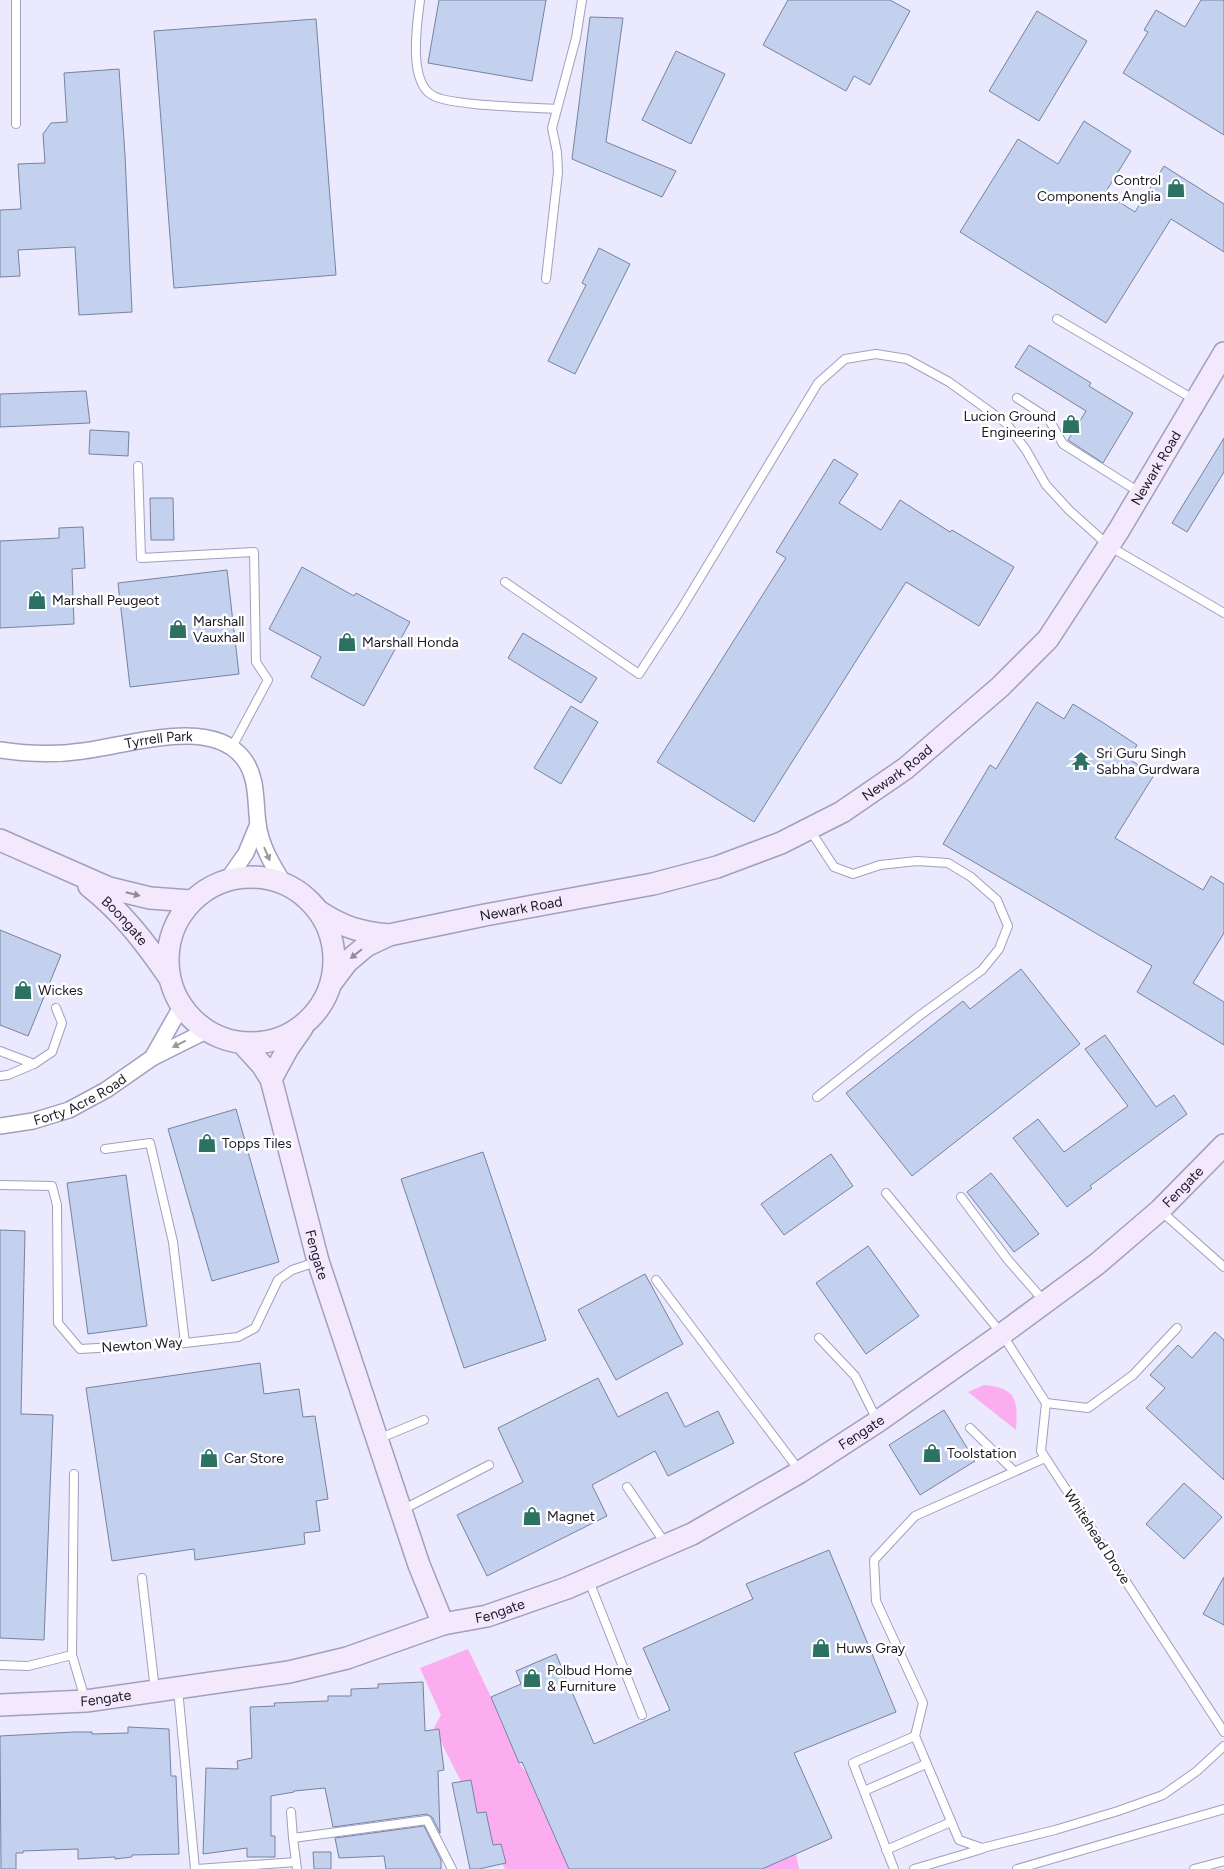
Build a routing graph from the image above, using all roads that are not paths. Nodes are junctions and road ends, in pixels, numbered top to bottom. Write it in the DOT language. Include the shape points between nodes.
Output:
graph roads {
  1 [pos="16,0"];
  2 [pos="420,0"];
  3 [pos="582,0"];
  4 [pos="557,109"];
  5 [pos="16,124"];
  6 [pos="546,279"];
  7 [pos="1057,319"];
  8 [pos="1224,352"];
  9 [pos="1017,398"];
  10 [pos="1195,400"];
  11 [pos="138,466"];
  12 [pos="1140,494"];
  13 [pos="1109,546"];
  14 [pos="504,582"];
  15 [pos="1224,613"];
  16 [pos="231,749"];
  17 [pos="0,750"];
  18 [pos="258,824"];
  19 [pos="809,829"];
  20 [pos="0,840"];
  21 [pos="71,872"];
  22 [pos="228,879"];
  23 [pos="283,882"];
  24 [pos="191,901"];
  25 [pos="320,912"];
  26 [pos="389,935"];
  27 [pos="169,977"];
  28 [pos="332,982"];
  29 [pos="182,1007"];
  30 [pos="56,1008"];
  31 [pos="305,1024"];
  32 [pos="206,1031"];
  33 [pos="242,1043"];
  34 [pos="0,1051"];
  35 [pos="152,1058"];
  36 [pos="34,1064"];
  37 [pos="0,1076"];
  38 [pos="271,1079"];
  39 [pos="816,1096"];
  40 [pos="0,1126"];
  41 [pos="1224,1146"];
  42 [pos="105,1149"];
  43 [pos="0,1185"];
  44 [pos="886,1193"];
  45 [pos="961,1197"];
  46 [pos="1160,1210"];
  47 [pos="318,1261"];
  48 [pos="1224,1267"];
  49 [pos="656,1280"];
  50 [pos="1045,1303"];
  51 [pos="1177,1328"];
  52 [pos="1002,1334"];
  53 [pos="818,1338"];
  54 [pos="185,1343"];
  55 [pos="1046,1403"];
  56 [pos="424,1420"];
  57 [pos="877,1422"];
  58 [pos="970,1428"];
  59 [pos="377,1440"];
  60 [pos="1045,1458"];
  61 [pos="489,1465"];
  62 [pos="1014,1471"];
  63 [pos="800,1472"];
  64 [pos="74,1474"];
  65 [pos="627,1487"];
  66 [pos="401,1511"];
  67 [pos="666,1545"];
  68 [pos="142,1578"];
  69 [pos="588,1579"];
  70 [pos="443,1624"];
  71 [pos="72,1655"];
  72 [pos="0,1665"];
  73 [pos="178,1689"];
  74 [pos="156,1692"];
  75 [pos="86,1701"];
  76 [pos="0,1705"];
  77 [pos="642,1714"];
  78 [pos="1224,1732"];
  79 [pos="915,1736"];
  80 [pos="1224,1746"];
  81 [pos="926,1764"];
  82 [pos="864,1791"];
  83 [pos="1224,1809"];
  84 [pos="291,1812"];
  85 [pos="951,1822"];
  86 [pos="293,1838"];
  87 [pos="982,1848"];
  88 [pos="886,1850"];
  89 [pos="1224,1861"];
  90 [pos="296,1865"];
  91 [pos="196,1869"];
  92 [pos="452,1869"];
  93 [pos="894,1869"];
  94 [pos="914,1869"];
  95 [pos="1017,1869"];
  96 [pos="1194,1869"];
  1 -- 5 [label="lane"];
  2 -- 4 [label="lane" via="415,39 417,67 422,83 431,95 449,101"];
  3 -- 4 [label="lane" via="576,38"];
  4 -- 6 [label="lane" via="552,128 558,172"];
  7 -- 10 [label="lane"];
  8 -- 10 [label="street, Newark Road"];
  9 -- 12 [label="lane" via="1048,418 1063,444"];
  10 -- 12 [label="street, Newark Road"];
  11 -- 16 [label="lane" via="141,558 254,552 256,662 268,680"];
  12 -- 13 [label="street, Newark Road"];
  13 -- 14 [label="lane" via="1046,485 1006,423 949,382 907,359 876,354 845,359 818,383 680,611 638,674"];
  13 -- 15 [label="lane"];
  13 -- 19 [label="street, Newark Road" via="1048,639 1000,688 906,768 842,812"];
  16 -- 17 [label="street, Tyrrell Park" via="206,738 185,735 83,752 46,754"];
  16 -- 18 [label="street, Tyrrell Park" via="243,758 252,776"];
  18 -- 22 [label="street" via="246,853"];
  18 -- 23 [label="street, one-way" via="266,855"];
  19 -- 26 [label="street, Newark Road" via="718,867 653,884"];
  19 -- 39 [label="lane" via="834,867 853,874 880,865 917,861 948,863 971,877 997,900 1008,926 1000,949 982,970"];
  20 -- 21 [label="street, Boongate"];
  21 -- 24 [label="street, Boongate, one-way" via="109,888 150,898"];
  21 -- 27 [label="street, Boongate" via="109,902 141,937"];
  22 -- 23 [label="street" via="256,876"];
  22 -- 24 [label="street"];
  23 -- 25 [label="street" via="304,895"];
  24 -- 27 [label="street" via="178,917 170,936"];
  25 -- 26 [label="street, Newark Road" via="341,925 365,933"];
  25 -- 28 [label="street" via="331,934 335,958"];
  26 -- 28 [label="street, Newark Road, one-way" via="366,946 347,962"];
  27 -- 29 [label="street"];
  28 -- 31 [label="street" via="326,998"];
  29 -- 32 [label="street"];
  29 -- 35 [label="street"];
  30 -- 36 [label="lane" via="62,1023 52,1052"];
  31 -- 33 [label="street" via="286,1036"];
  31 -- 38 [label="street"];
  32 -- 33 [label="street"];
  32 -- 35 [label="street, Forty Acre Road, one-way"];
  33 -- 38 [label="street, Fengate"];
  34 -- 36 [label="lane"];
  35 -- 40 [label="street, Forty Acre Road" via="106,1090 69,1110 33,1122"];
  36 -- 37 [label="lane"];
  38 -- 47 [label="street, Fengate"];
  41 -- 46 [label="street, Fengate"];
  42 -- 54 [label="lane" via="150,1143 173,1242"];
  43 -- 54 [label="lane, Newton Way" via="52,1186 57,1205 58,1323 80,1349"];
  44 -- 52 [label="lane"];
  45 -- 50 [label="lane"];
  46 -- 48 [label="lane"];
  46 -- 50 [label="street, Fengate"];
  47 -- 54 [label="lane, Newton Way" via="292,1270 278,1280 255,1328 238,1337"];
  47 -- 59 [label="street, Fengate"];
  49 -- 63 [label="lane"];
  50 -- 52 [label="street, Fengate"];
  51 -- 55 [label="lane" via="1133,1375 1088,1408"];
  52 -- 55 [label="lane"];
  52 -- 57 [label="street, Fengate"];
  53 -- 57 [label="lane" via="855,1376"];
  55 -- 60 [label="lane, Whitehead Drove" via="1041,1451"];
  56 -- 59 [label="lane"];
  57 -- 63 [label="street, Fengate"];
  58 -- 62 [label="lane"];
  59 -- 66 [label="street, Fengate"];
  60 -- 62 [label="lane"];
  60 -- 78 [label="lane, Whitehead Drove"];
  61 -- 66 [label="lane"];
  62 -- 79 [label="lane" via="915,1516 874,1560 876,1601 923,1703"];
  63 -- 67 [label="street, Fengate" via="692,1534"];
  64 -- 71 [label="lane"];
  65 -- 67 [label="lane"];
  66 -- 70 [label="street, Fengate"];
  67 -- 69 [label="street, Fengate"];
  68 -- 74 [label="lane"];
  69 -- 70 [label="street, Fengate" via="487,1616"];
  69 -- 77 [label="lane"];
  70 -- 73 [label="street, Fengate" via="347,1658 289,1672"];
  71 -- 72 [label="lane" via="28,1666"];
  71 -- 75 [label="lane"];
  73 -- 74 [label="street, Fengate"];
  73 -- 91 [label="lane"];
  74 -- 75 [label="street, Fengate"];
  75 -- 76 [label="street, Fengate"];
  79 -- 81 [label="lane"];
  79 -- 82 [label="lane" via="853,1763"];
  80 -- 87 [label="lane" via="1164,1795 1055,1830"];
  81 -- 82 [label="lane"];
  81 -- 85 [label="lane"];
  82 -- 88 [label="lane"];
  83 -- 95 [label="lane"];
  84 -- 86 [label="lane"];
  85 -- 87 [label="lane" via="959,1840"];
  85 -- 88 [label="lane"];
  86 -- 90 [label="lane"];
  86 -- 92 [label="lane" via="427,1820"];
  87 -- 94 [label="lane"];
  88 -- 93 [label="lane"];
  89 -- 96 [label="lane"];
  90 -- 91 [label="lane"];
}
